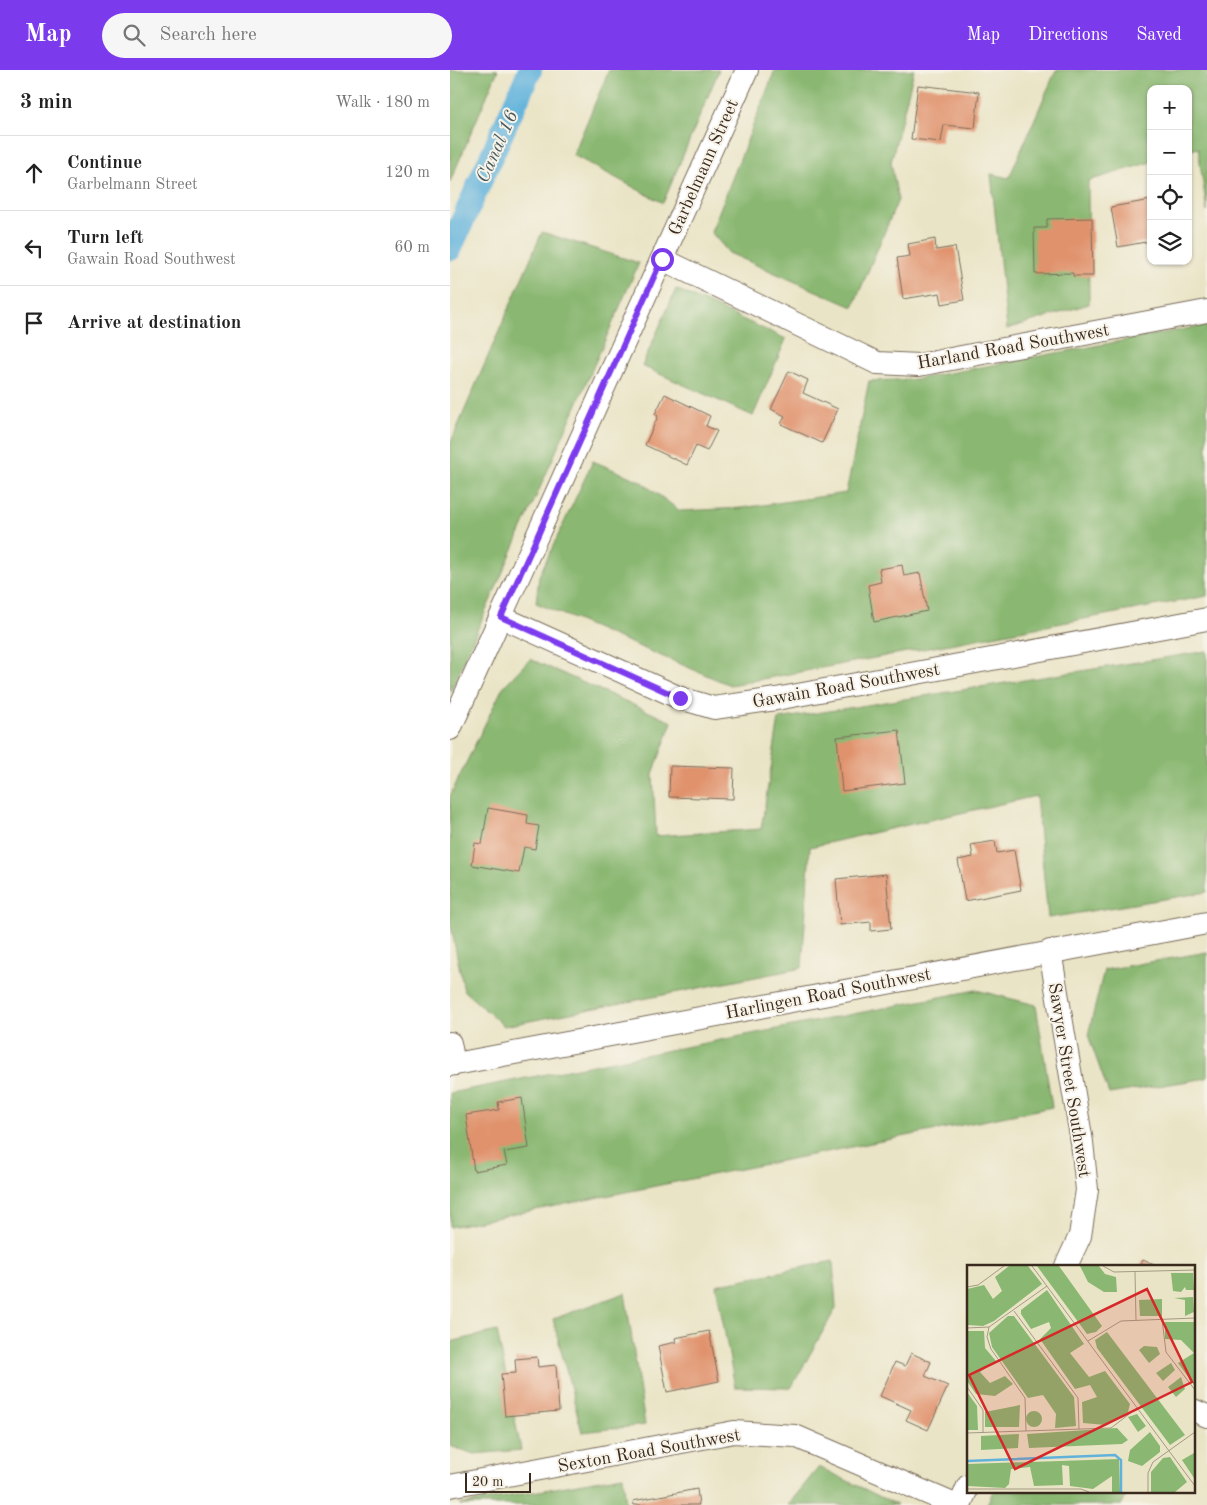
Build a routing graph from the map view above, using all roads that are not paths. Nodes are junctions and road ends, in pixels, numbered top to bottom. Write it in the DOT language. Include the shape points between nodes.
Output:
graph roads {
  1 [pos="747,70"];
  2 [pos="662,259"];
  3 [pos="1207,311"];
  4 [pos="501,617"];
  5 [pos="1207,619"];
  6 [pos="450,729"];
  7 [pos="1207,923"];
  8 [pos="1050,951"];
  9 [pos="451,1057"];
  10 [pos="1066,1265"];
  11 [pos="1194,1410"];
  12 [pos="1207,1416"];
  13 [pos="450,1486"];
  14 [pos="967,1488"];
  15 [pos="955,1505"];
  16 [pos="960,1505"];
  1 -- 2 [label="street, Garbelmann Street"];
  2 -- 3 [label="street, Harland Road Southwest" via="877,362 919,365"];
  2 -- 4 [label="street, Garbelmann Street"];
  4 -- 5 [label="street, Gawain Road Southwest" via="680,698 714,708"];
  4 -- 6 [label="street, Garbelmann Street"];
  7 -- 8 [label="street, Harlingen Road Southwest"];
  8 -- 9 [label="street, Harlingen Road Southwest"];
  8 -- 10 [label="street, Sawyer Street Southwest" via="1087,1190 1080,1236"];
  11 -- 12 [label="street"];
  13 -- 15 [label="street, Sexton Road Southwest" via="734,1432 795,1436"];
  14 -- 16 [label="street"];
}
